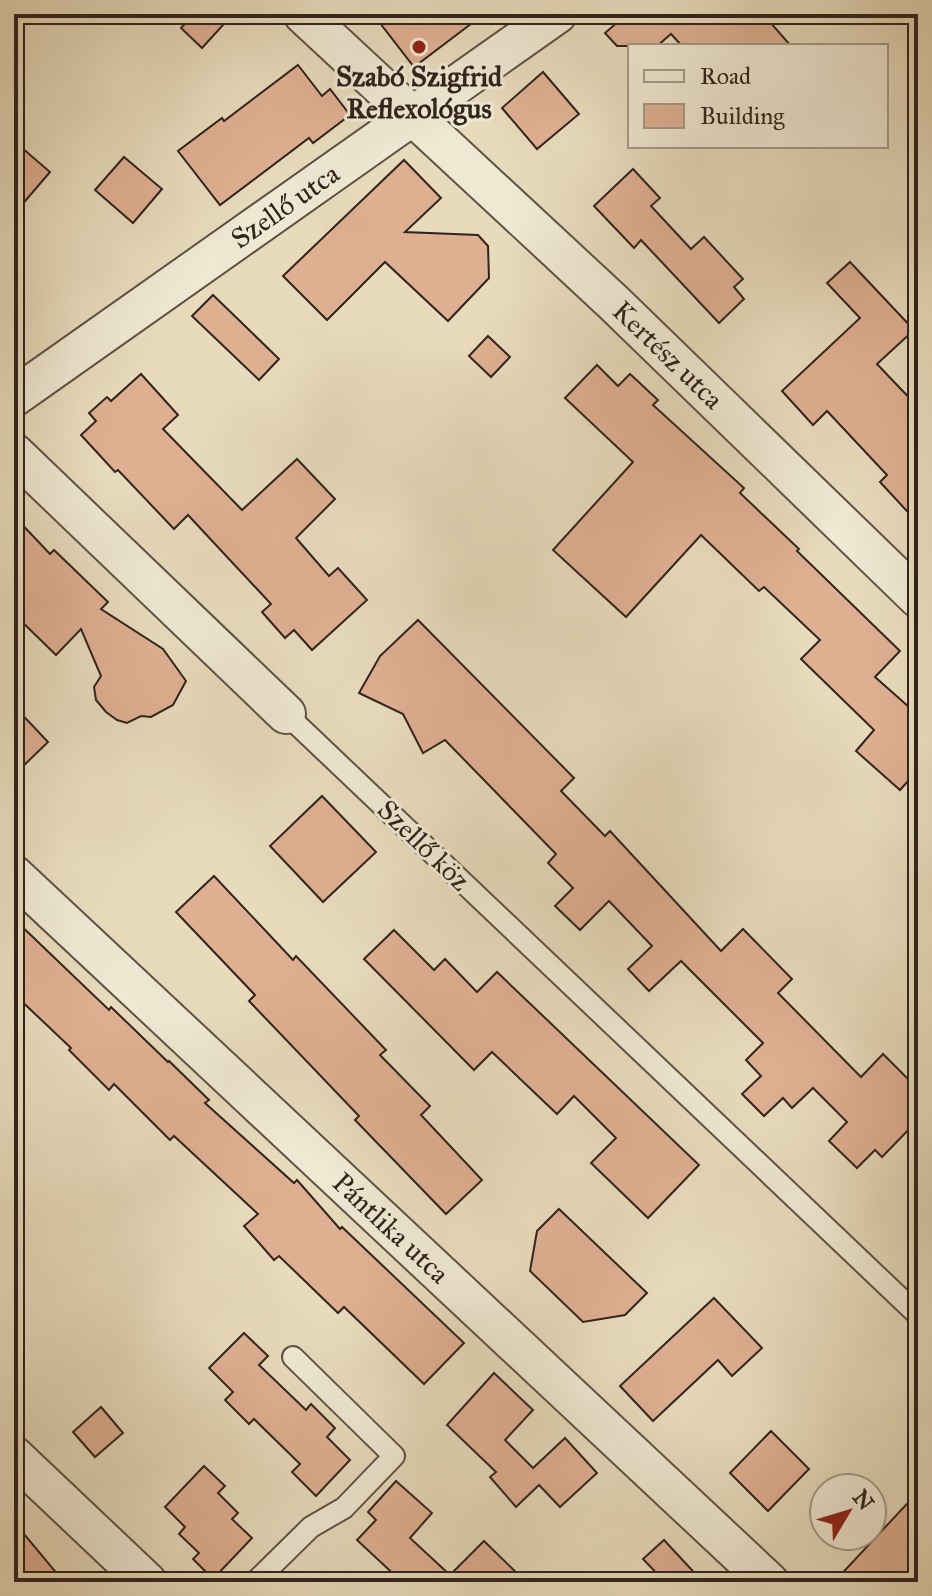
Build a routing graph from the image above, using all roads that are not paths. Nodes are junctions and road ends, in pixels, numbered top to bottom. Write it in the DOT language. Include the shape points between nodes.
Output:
graph roads {
  1 [pos="303,14"];
  2 [pos="557,14"];
  3 [pos="414,116"];
  4 [pos="14,397"];
  5 [pos="14,453"];
  6 [pos="918,598"];
  7 [pos="286,714"];
  8 [pos="14,875"];
  9 [pos="918,1315"];
  10 [pos="293,1357"];
  11 [pos="18,1467"];
  12 [pos="147,1582"];
  13 [pos="255,1582"];
  14 [pos="769,1582"];
  1 -- 3 [label="street, Kertész utca"];
  2 -- 3 [label="street, Szellő utca"];
  3 -- 4 [label="street, Szellő utca"];
  3 -- 6 [label="street, Kertész utca"];
  5 -- 7 [label="street, Szellő köz"];
  7 -- 9 [label="lane, Szellő köz"];
  8 -- 14 [label="street, Pántlika utca"];
  10 -- 13 [label="lane" via="394,1456 344,1508 311,1527"];
  11 -- 12 [label="street"];
}
